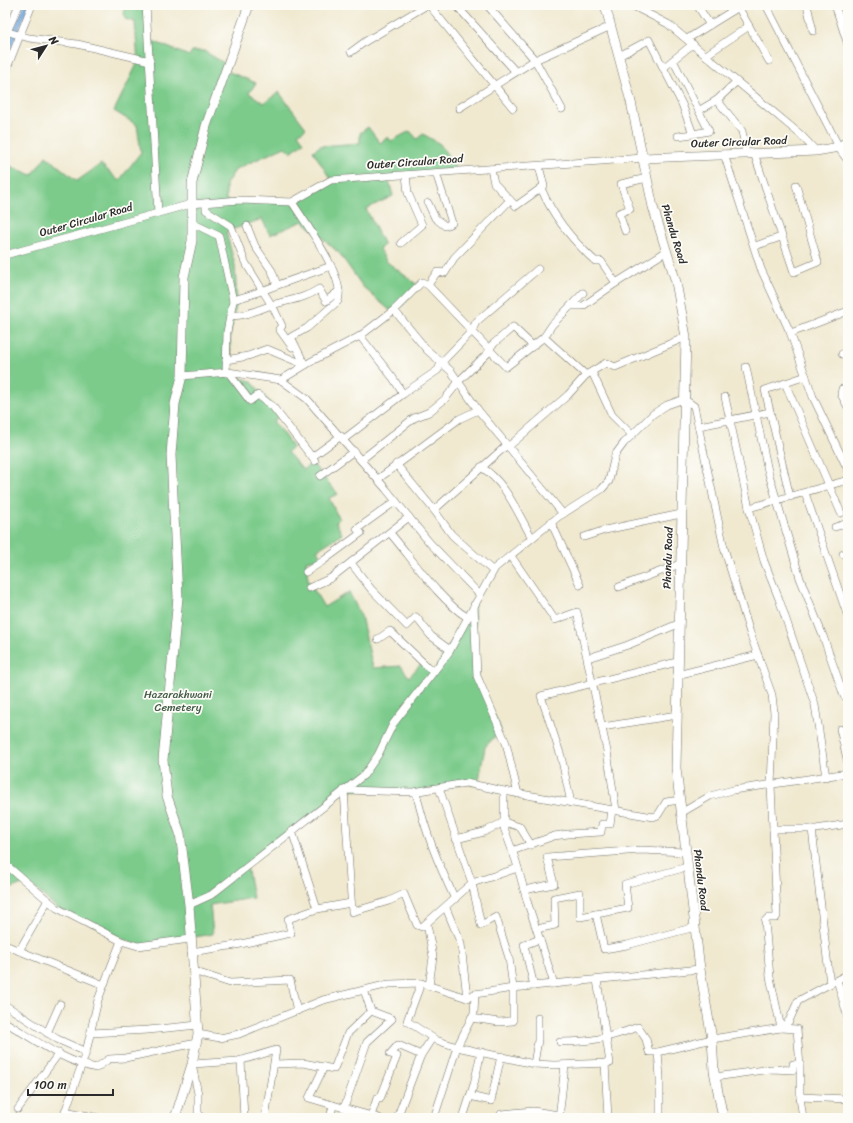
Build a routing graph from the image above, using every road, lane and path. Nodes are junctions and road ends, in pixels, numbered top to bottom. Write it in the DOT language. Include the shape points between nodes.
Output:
graph roads {
  1 [pos="19,5"];
  2 [pos="32,5"];
  3 [pos="146,5"];
  4 [pos="249,5"];
  5 [pos="428,5"];
  6 [pos="456,5"];
  7 [pos="487,5"];
  8 [pos="605,5"];
  9 [pos="631,5"];
  10 [pos="696,5"];
  11 [pos="766,5"];
  12 [pos="806,5"];
  13 [pos="835,5"];
  14 [pos="739,6"];
  15 [pos="710,25"];
  16 [pos="611,26"];
  17 [pos="749,26"];
  18 [pos="813,31"];
  19 [pos="6,32"];
  20 [pos="19,36"];
  21 [pos="690,41"];
  22 [pos="848,45"];
  23 [pos="351,52"];
  24 [pos="706,55"];
  25 [pos="619,56"];
  26 [pos="150,60"];
  27 [pos="535,60"];
  28 [pos="673,60"];
  29 [pos="769,61"];
  30 [pos="663,68"];
  31 [pos="516,72"];
  32 [pos="5,73"];
  33 [pos="736,82"];
  34 [pos="495,84"];
  35 [pos="717,100"];
  36 [pos="459,108"];
  37 [pos="513,108"];
  38 [pos="562,109"];
  39 [pos="700,110"];
  40 [pos="693,134"];
  41 [pos="678,136"];
  42 [pos="848,141"];
  43 [pos="839,146"];
  44 [pos="816,151"];
  45 [pos="750,153"];
  46 [pos="724,154"];
  47 [pos="643,158"];
  48 [pos="848,159"];
  49 [pos="539,166"];
  50 [pos="491,169"];
  51 [pos="436,173"];
  52 [pos="406,175"];
  53 [pos="647,178"];
  54 [pos="796,185"];
  55 [pos="541,188"];
  56 [pos="510,200"];
  57 [pos="292,202"];
  58 [pos="206,203"];
  59 [pos="428,203"];
  60 [pos="191,204"];
  61 [pos="158,213"];
  62 [pos="192,223"];
  63 [pos="247,226"];
  64 [pos="625,231"];
  65 [pos="781,237"];
  66 [pos="401,243"];
  67 [pos="755,246"];
  68 [pos="667,251"];
  69 [pos="5,255"];
  70 [pos="331,266"];
  71 [pos="538,269"];
  72 [pos="616,283"];
  73 [pos="278,285"];
  74 [pos="428,285"];
  75 [pos="263,290"];
  76 [pos="339,291"];
  77 [pos="583,293"];
  78 [pos="233,300"];
  79 [pos="272,306"];
  80 [pos="571,306"];
  81 [pos="394,310"];
  82 [pos="848,311"];
  83 [pos="230,316"];
  84 [pos="472,331"];
  85 [pos="791,333"];
  86 [pos="360,336"];
  87 [pos="544,337"];
  88 [pos="686,337"];
  89 [pos="533,346"];
  90 [pos="490,351"];
  91 [pos="226,360"];
  92 [pos="441,363"];
  93 [pos="306,365"];
  94 [pos="746,367"];
  95 [pos="227,372"];
  96 [pos="589,373"];
  97 [pos="182,376"];
  98 [pos="806,376"];
  99 [pos="281,380"];
  100 [pos="459,381"];
  101 [pos="785,383"];
  102 [pos="842,389"];
  103 [pos="403,394"];
  104 [pos="724,397"];
  105 [pos="684,399"];
  106 [pos="848,408"];
  107 [pos="478,410"];
  108 [pos="770,412"];
  109 [pos="756,414"];
  110 [pos="729,420"];
  111 [pos="699,426"];
  112 [pos="632,435"];
  113 [pos="342,438"];
  114 [pos="507,446"];
  115 [pos="354,451"];
  116 [pos="361,460"];
  117 [pos="396,464"];
  118 [pos="481,467"];
  119 [pos="848,470"];
  120 [pos="320,476"];
  121 [pos="378,479"];
  122 [pos="848,480"];
  123 [pos="830,486"];
  124 [pos="805,493"];
  125 [pos="790,497"];
  126 [pos="778,500"];
  127 [pos="396,501"];
  128 [pos="749,508"];
  129 [pos="434,510"];
  130 [pos="842,513"];
  131 [pos="563,514"];
  132 [pos="681,514"];
  133 [pos="409,517"];
  134 [pos="551,522"];
  135 [pos="848,523"];
  136 [pos="836,527"];
  137 [pos="390,533"];
  138 [pos="584,537"];
  139 [pos="532,538"];
  140 [pos="511,556"];
  141 [pos="351,563"];
  142 [pos="680,564"];
  143 [pos="493,571"];
  144 [pos="306,572"];
  145 [pos="580,585"];
  146 [pos="619,587"];
  147 [pos="308,588"];
  148 [pos="480,594"];
  149 [pos="474,604"];
  150 [pos="467,617"];
  151 [pos="848,617"];
  152 [pos="678,624"];
  153 [pos="378,639"];
  154 [pos="450,650"];
  155 [pos="758,655"];
  156 [pos="588,658"];
  157 [pos="677,662"];
  158 [pos="433,672"];
  159 [pos="677,675"];
  160 [pos="593,681"];
  161 [pos="844,696"];
  162 [pos="677,715"];
  163 [pos="602,727"];
  164 [pos="840,729"];
  165 [pos="848,763"];
  166 [pos="848,773"];
  167 [pos="826,777"];
  168 [pos="771,785"];
  169 [pos="439,788"];
  170 [pos="344,790"];
  171 [pos="504,791"];
  172 [pos="416,792"];
  173 [pos="518,794"];
  174 [pos="680,800"];
  175 [pos="571,803"];
  176 [pos="614,810"];
  177 [pos="681,813"];
  178 [pos="504,822"];
  179 [pos="848,824"];
  180 [pos="773,829"];
  181 [pos="812,829"];
  182 [pos="292,830"];
  183 [pos="456,839"];
  184 [pos="531,845"];
  185 [pos="512,851"];
  186 [pos="685,852"];
  187 [pos="5,864"];
  188 [pos="687,867"];
  189 [pos="518,868"];
  190 [pos="472,883"];
  191 [pos="524,890"];
  192 [pos="48,900"];
  193 [pos="455,900"];
  194 [pos="352,903"];
  195 [pos="189,905"];
  196 [pos="446,908"];
  197 [pos="317,909"];
  198 [pos="596,914"];
  199 [pos="428,924"];
  200 [pos="695,927"];
  201 [pos="537,929"];
  202 [pos="190,939"];
  203 [pos="540,939"];
  204 [pos="121,941"];
  205 [pos="5,945"];
  206 [pos="19,951"];
  207 [pos="191,952"];
  208 [pos="700,969"];
  209 [pos="193,971"];
  210 [pos="848,974"];
  211 [pos="597,980"];
  212 [pos="838,980"];
  213 [pos="421,983"];
  214 [pos="554,984"];
  215 [pos="830,984"];
  216 [pos="104,985"];
  217 [pos="429,986"];
  218 [pos="534,986"];
  219 [pos="513,988"];
  220 [pos="364,990"];
  221 [pos="476,994"];
  222 [pos="467,998"];
  223 [pos="60,1004"];
  224 [pos="5,1005"];
  225 [pos="296,1011"];
  226 [pos="371,1011"];
  227 [pos="471,1018"];
  228 [pos="538,1018"];
  229 [pos="848,1018"];
  230 [pos="5,1022"];
  231 [pos="781,1028"];
  232 [pos="198,1030"];
  233 [pos="47,1033"];
  234 [pos="91,1033"];
  235 [pos="432,1038"];
  236 [pos="607,1039"];
  237 [pos="712,1040"];
  238 [pos="560,1042"];
  239 [pos="196,1043"];
  240 [pos="457,1047"];
  241 [pos="86,1052"];
  242 [pos="481,1052"];
  243 [pos="658,1052"];
  244 [pos="59,1053"];
  245 [pos="421,1055"];
  246 [pos="501,1056"];
  247 [pos="241,1060"];
  248 [pos="605,1063"];
  249 [pos="192,1064"];
  250 [pos="275,1064"];
  251 [pos="534,1064"];
  252 [pos="800,1064"];
  253 [pos="81,1065"];
  254 [pos="565,1065"];
  255 [pos="324,1067"];
  256 [pos="715,1076"];
  257 [pos="470,1096"];
  258 [pos="800,1097"];
  259 [pos="848,1099"];
  260 [pos="333,1105"];
  261 [pos="344,1108"];
  262 [pos="18,1109"];
  263 [pos="65,1110"];
  264 [pos="372,1116"];
  265 [pos="559,1116"];
  266 [pos="63,1118"];
  267 [pos="98,1118"];
  268 [pos="175,1118"];
  269 [pos="202,1118"];
  270 [pos="244,1118"];
  271 [pos="265,1118"];
  272 [pos="330,1118"];
  273 [pos="379,1118"];
  274 [pos="397,1118"];
  275 [pos="434,1118"];
  276 [pos="463,1118"];
  277 [pos="499,1118"];
  278 [pos="608,1118"];
  279 [pos="660,1118"];
  280 [pos="723,1118"];
  281 [pos="803,1118"];
  1 -- 19 [label="street"];
  2 -- 20 [label="street"];
  3 -- 26 [label="street"];
  4 -- 60 [label="main road" via="206,126 192,183"];
  5 -- 23 [label="street"];
  5 -- 34 [label="street"];
  6 -- 31 [label="street"];
  7 -- 27 [label="street"];
  8 -- 16 [label="main road, Phandu Road"];
  9 -- 21 [label="street" via="668,24"];
  10 -- 15 [label="street"];
  11 -- 43 [label="street"];
  12 -- 18 [label="street"];
  13 -- 22 [label="street"];
  14 -- 15 [label="street"];
  14 -- 17 [label="street"];
  15 -- 21 [label="street"];
  16 -- 25 [label="main road, Phandu Road"];
  16 -- 27 [label="street"];
  17 -- 24 [label="street"];
  17 -- 29 [label="street"];
  19 -- 20 [label="street"];
  20 -- 26 [label="street" via="77,44"];
  20 -- 32 [label="street"];
  21 -- 24 [label="street"];
  21 -- 28 [label="street"];
  24 -- 33 [label="street"];
  25 -- 30 [label="street" via="649,40"];
  25 -- 47 [label="main road, Phandu Road"];
  26 -- 61 [label="street"];
  27 -- 31 [label="street"];
  27 -- 38 [label="street"];
  28 -- 30 [label="street"];
  28 -- 39 [label="street"];
  30 -- 40 [label="street" via="682,104"];
  31 -- 34 [label="street"];
  33 -- 35 [label="street"];
  33 -- 44 [label="street" via="801,135"];
  34 -- 36 [label="street"];
  34 -- 37 [label="street"];
  35 -- 39 [label="street"];
  35 -- 45 [label="street" via="742,131"];
  39 -- 40 [label="street" via="709,131"];
  40 -- 41 [label="street"];
  42 -- 43 [label="main road, Outer Circular Road"];
  43 -- 44 [label="main road, Outer Circular Road"];
  43 -- 48 [label="main road"];
  44 -- 45 [label="main road, Outer Circular Road"];
  45 -- 46 [label="main road, Outer Circular Road"];
  45 -- 65 [label="street"];
  46 -- 47 [label="main road, Outer Circular Road"];
  46 -- 67 [label="street"];
  47 -- 49 [label="street, Outer Circular Road"];
  47 -- 53 [label="main road, Phandu Road"];
  49 -- 50 [label="street, Outer Circular Road"];
  49 -- 55 [label="street" via="544,186"];
  50 -- 51 [label="street, Outer Circular Road"];
  50 -- 56 [label="street" via="494,183"];
  51 -- 52 [label="street, Outer Circular Road"];
  51 -- 59 [label="street" via="452,223 445,226 435,218"];
  52 -- 57 [label="street, Outer Circular Road" via="331,180"];
  52 -- 66 [label="street" via="408,193 422,225"];
  53 -- 64 [label="street" via="621,184 630,209 618,213"];
  53 -- 68 [label="main road, Phandu Road"];
  54 -- 65 [label="street" via="818,262 794,272"];
  55 -- 56 [label="street" via="516,206"];
  55 -- 72 [label="street" via="548,205 570,237 595,261 601,261"];
  56 -- 74 [label="street" via="454,258 445,273 437,272"];
  57 -- 58 [label="street, Outer Circular Road" via="239,200"];
  57 -- 70 [label="street"];
  58 -- 60 [label="street, Outer Circular Road"];
  58 -- 75 [label="street" via="206,210 231,226 245,262"];
  60 -- 61 [label="street, Outer Circular Road"];
  60 -- 62 [label="main road"];
  61 -- 69 [label="street, Outer Circular Road"];
  62 -- 78 [label="street" via="219,236"];
  62 -- 97 [label="main road" via="192,241 184,277"];
  63 -- 73 [label="street" via="255,246"];
  65 -- 67 [label="street"];
  67 -- 85 [label="street" via="762,269"];
  68 -- 72 [label="street"];
  68 -- 88 [label="main road, Phandu Road" via="676,282"];
  70 -- 73 [label="street"];
  70 -- 76 [label="street"];
  71 -- 84 [label="street" via="476,322"];
  72 -- 80 [label="street" via="583,306"];
  73 -- 75 [label="street"];
  74 -- 81 [label="street" via="422,282"];
  74 -- 84 [label="street"];
  75 -- 78 [label="street"];
  75 -- 79 [label="street"];
  76 -- 79 [label="street" via="326,301 319,289 309,296"];
  76 -- 93 [label="street" via="338,302 307,328 291,337"];
  77 -- 80 [label="street"];
  78 -- 83 [label="street"];
  79 -- 83 [label="street" via="248,315"];
  79 -- 93 [label="street" via="282,326 279,329"];
  80 -- 87 [label="street"];
  81 -- 86 [label="street"];
  81 -- 92 [label="street"];
  82 -- 85 [label="street"];
  83 -- 91 [label="street"];
  84 -- 90 [label="street"];
  84 -- 92 [label="street"];
  85 -- 98 [label="street"];
  86 -- 93 [label="street"];
  86 -- 103 [label="street"];
  87 -- 89 [label="street"];
  87 -- 96 [label="street"];
  88 -- 96 [label="street" via="615,367 606,363"];
  88 -- 105 [label="main road, Phandu Road"];
  89 -- 90 [label="street" via="506,367"];
  89 -- 90 [label="street" via="513,327 491,346"];
  90 -- 100 [label="street"];
  91 -- 93 [label="street" via="267,349"];
  91 -- 95 [label="street"];
  92 -- 100 [label="street"];
  92 -- 103 [label="street" via="438,370"];
  93 -- 99 [label="street"];
  94 -- 109 [label="street"];
  95 -- 97 [label="street"];
  95 -- 99 [label="street"];
  95 -- 113 [label="street" via="250,401 258,395 273,407 314,459"];
  96 -- 112 [label="street" via="612,415"];
  96 -- 114 [label="street" via="568,395"];
  97 -- 195 [label="main road" via="172,432 178,597 163,760 167,796 180,832"];
  98 -- 101 [label="street"];
  98 -- 119 [label="street" via="813,397"];
  99 -- 113 [label="street" via="307,399"];
  100 -- 107 [label="street"];
  100 -- 116 [label="street" via="445,399 429,412 414,418"];
  101 -- 108 [label="street" via="766,389"];
  101 -- 123 [label="street"];
  102 -- 106 [label="street" via="841,394"];
  103 -- 113 [label="street"];
  104 -- 110 [label="street"];
  105 -- 111 [label="street" via="694,406"];
  105 -- 112 [label="street" via="667,405 653,414"];
  105 -- 132 [label="main road, Phandu Road"];
  107 -- 114 [label="street"];
  107 -- 117 [label="street" via="459,419"];
  108 -- 109 [label="street"];
  108 -- 125 [label="street"];
  109 -- 110 [label="street"];
  109 -- 126 [label="street" via="768,471"];
  110 -- 111 [label="street"];
  110 -- 128 [label="street"];
  111 -- 155 [label="street" via="724,548"];
  112 -- 131 [label="street" via="615,455 609,481 602,489"];
  113 -- 115 [label="street"];
  114 -- 118 [label="street"];
  114 -- 131 [label="street"];
  115 -- 116 [label="street"];
  115 -- 120 [label="street"];
  116 -- 121 [label="street"];
  117 -- 121 [label="street"];
  117 -- 129 [label="street"];
  118 -- 129 [label="street"];
  118 -- 139 [label="street" via="504,489"];
  121 -- 127 [label="street"];
  122 -- 123 [label="street"];
  123 -- 124 [label="street"];
  123 -- 130 [label="street"];
  124 -- 125 [label="street"];
  124 -- 151 [label="street"];
  125 -- 126 [label="street"];
  126 -- 128 [label="street"];
  126 -- 161 [label="street" via="800,578"];
  127 -- 133 [label="street"];
  127 -- 144 [label="street" via="357,529 361,533"];
  128 -- 167 [label="street" via="764,561 815,705"];
  129 -- 143 [label="street" via="452,534"];
  131 -- 134 [label="street"];
  132 -- 138 [label="street"];
  132 -- 142 [label="main road, Phandu Road"];
  133 -- 137 [label="street"];
  133 -- 148 [label="street"];
  134 -- 139 [label="street"];
  134 -- 145 [label="street"];
  135 -- 136 [label="street"];
  137 -- 141 [label="street"];
  137 -- 150 [label="street" via="437,589"];
  139 -- 140 [label="street"];
  140 -- 143 [label="street"];
  140 -- 156 [label="street" via="555,620 577,612"];
  141 -- 147 [label="street" via="330,578"];
  141 -- 154 [label="street" via="371,589 407,626 416,617 431,636"];
  142 -- 146 [label="street"];
  142 -- 152 [label="main road, Phandu Road"];
  143 -- 148 [label="street"];
  148 -- 149 [label="street"];
  149 -- 150 [label="street"];
  149 -- 173 [label="street" via="478,676 506,743"];
  150 -- 154 [label="street"];
  152 -- 156 [label="street"];
  152 -- 157 [label="main road, Phandu Road"];
  153 -- 158 [label="street" via="390,631"];
  154 -- 158 [label="street"];
  155 -- 159 [label="street"];
  155 -- 168 [label="street" via="772,695"];
  156 -- 160 [label="street"];
  157 -- 159 [label="main road, Phandu Road"];
  157 -- 160 [label="street"];
  158 -- 170 [label="street" via="393,724 378,755 364,775"];
  159 -- 162 [label="main road, Phandu Road"];
  160 -- 163 [label="street"];
  160 -- 175 [label="street" via="541,696 561,756"];
  162 -- 163 [label="street"];
  162 -- 174 [label="main road, Phandu Road" via="676,768"];
  163 -- 176 [label="street"];
  164 -- 165 [label="street"];
  166 -- 167 [label="street"];
  167 -- 168 [label="street"];
  168 -- 177 [label="street" via="710,796"];
  168 -- 180 [label="street"];
  169 -- 171 [label="street" via="466,783"];
  169 -- 172 [label="street"];
  169 -- 183 [label="street"];
  170 -- 172 [label="street"];
  170 -- 182 [label="street"];
  170 -- 194 [label="street"];
  171 -- 173 [label="street"];
  171 -- 178 [label="street"];
  172 -- 193 [label="street" via="424,827"];
  173 -- 175 [label="street"];
  174 -- 176 [label="street" via="666,802 654,817"];
  174 -- 177 [label="main road, Phandu Road"];
  175 -- 176 [label="street"];
  176 -- 184 [label="street" via="610,824 602,824 601,832 554,836"];
  177 -- 186 [label="main road, Phandu Road"];
  178 -- 183 [label="street" via="484,832"];
  178 -- 184 [label="street" via="520,827"];
  178 -- 185 [label="street"];
  179 -- 181 [label="street"];
  180 -- 181 [label="street"];
  180 -- 231 [label="street" via="777,916 765,921 770,977"];
  181 -- 215 [label="street"];
  182 -- 195 [label="street" via="211,895"];
  182 -- 197 [label="street"];
  183 -- 190 [label="street"];
  184 -- 185 [label="street"];
  185 -- 189 [label="street"];
  186 -- 188 [label="main road, Phandu Road"];
  186 -- 191 [label="street" via="641,850 547,857 554,884"];
  187 -- 192 [label="street"];
  188 -- 198 [label="street" via="625,884 628,908"];
  188 -- 200 [label="main road, Phandu Road"];
  189 -- 190 [label="street"];
  189 -- 191 [label="street"];
  190 -- 193 [label="street"];
  190 -- 219 [label="street" via="482,925 496,917 509,958"];
  191 -- 201 [label="street"];
  192 -- 204 [label="street" via="57,908"];
  192 -- 206 [label="street"];
  193 -- 196 [label="street"];
  194 -- 197 [label="street"];
  194 -- 199 [label="street" via="352,912 404,894 417,925 422,927"];
  195 -- 202 [label="main road"];
  196 -- 199 [label="street"];
  196 -- 222 [label="street" via="461,944"];
  197 -- 207 [label="street" via="288,919 291,933"];
  198 -- 200 [label="street" via="604,949"];
  198 -- 201 [label="street" via="580,917 580,893 554,898 554,925"];
  199 -- 217 [label="street" via="433,957"];
  200 -- 208 [label="main road, Phandu Road"];
  201 -- 203 [label="street"];
  202 -- 204 [label="street" via="138,946"];
  202 -- 207 [label="main road"];
  203 -- 214 [label="street"];
  203 -- 218 [label="street" via="524,945"];
  204 -- 216 [label="street"];
  205 -- 206 [label="street"];
  206 -- 216 [label="street"];
  207 -- 209 [label="main road"];
  208 -- 211 [label="street"];
  208 -- 237 [label="main road, Phandu Road"];
  209 -- 225 [label="street" via="230,983 290,980"];
  209 -- 232 [label="main road"];
  210 -- 212 [label="street"];
  211 -- 214 [label="street"];
  211 -- 236 [label="street"];
  212 -- 215 [label="street"];
  212 -- 229 [label="street"];
  213 -- 217 [label="street"];
  213 -- 220 [label="street" via="389,984"];
  213 -- 235 [label="street" via="407,1021"];
  214 -- 218 [label="street"];
  215 -- 231 [label="street" via="798,1001 789,1021"];
  216 -- 234 [label="street"];
  217 -- 222 [label="street"];
  218 -- 219 [label="street"];
  219 -- 221 [label="street"];
  219 -- 227 [label="street" via="513,1021"];
  220 -- 225 [label="street" via="323,1000"];
  220 -- 226 [label="street"];
  221 -- 222 [label="street"];
  221 -- 227 [label="street"];
  223 -- 233 [label="street"];
  224 -- 233 [label="street"];
  225 -- 232 [label="street" via="239,1034 220,1038"];
  226 -- 255 [label="street" via="348,1033 334,1069"];
  226 -- 261 [label="street" via="392,1019 367,1042"];
  227 -- 240 [label="street"];
  228 -- 251 [label="street"];
  230 -- 244 [label="street"];
  231 -- 237 [label="street"];
  231 -- 252 [label="street" via="797,1030"];
  232 -- 234 [label="street"];
  232 -- 239 [label="main road"];
  233 -- 241 [label="street"];
  234 -- 241 [label="street"];
  235 -- 240 [label="street"];
  235 -- 245 [label="street"];
  236 -- 238 [label="street"];
  236 -- 243 [label="street" via="638,1027 646,1039 649,1052"];
  236 -- 248 [label="street" via="610,1063"];
  237 -- 243 [label="street"];
  237 -- 256 [label="main road, Phandu Road"];
  239 -- 249 [label="main road"];
  239 -- 253 [label="street" via="109,1060 96,1068"];
  240 -- 242 [label="street"];
  240 -- 275 [label="street"];
  241 -- 253 [label="street"];
  242 -- 246 [label="street"];
  242 -- 257 [label="street"];
  243 -- 279 [label="street"];
  244 -- 253 [label="street"];
  244 -- 262 [label="street"];
  245 -- 264 [label="street" via="398,1045 390,1054 397,1056 380,1099 377,1098"];
  245 -- 274 [label="street"];
  246 -- 251 [label="street"];
  246 -- 257 [label="street" via="491,1101"];
  247 -- 249 [label="street"];
  247 -- 250 [label="street" via="276,1050"];
  247 -- 270 [label="street"];
  248 -- 254 [label="street"];
  248 -- 278 [label="street"];
  249 -- 268 [label="main road"];
  249 -- 269 [label="street" via="198,1094 198,1113"];
  250 -- 255 [label="street" via="303,1063"];
  250 -- 271 [label="street"];
  251 -- 254 [label="street"];
  252 -- 256 [label="street" via="793,1064 793,1070 771,1069"];
  252 -- 258 [label="street"];
  253 -- 263 [label="street"];
  254 -- 265 [label="street"];
  255 -- 260 [label="street" via="310,1098"];
  256 -- 280 [label="main road, Phandu Road"];
  257 -- 276 [label="street"];
  258 -- 259 [label="street"];
  258 -- 281 [label="street"];
  260 -- 261 [label="street"];
  260 -- 272 [label="street"];
  261 -- 264 [label="street"];
  263 -- 266 [label="street"];
  263 -- 267 [label="street"];
  264 -- 273 [label="street"];
  265 -- 277 [label="street" via="533,1111 501,1114"];
}
